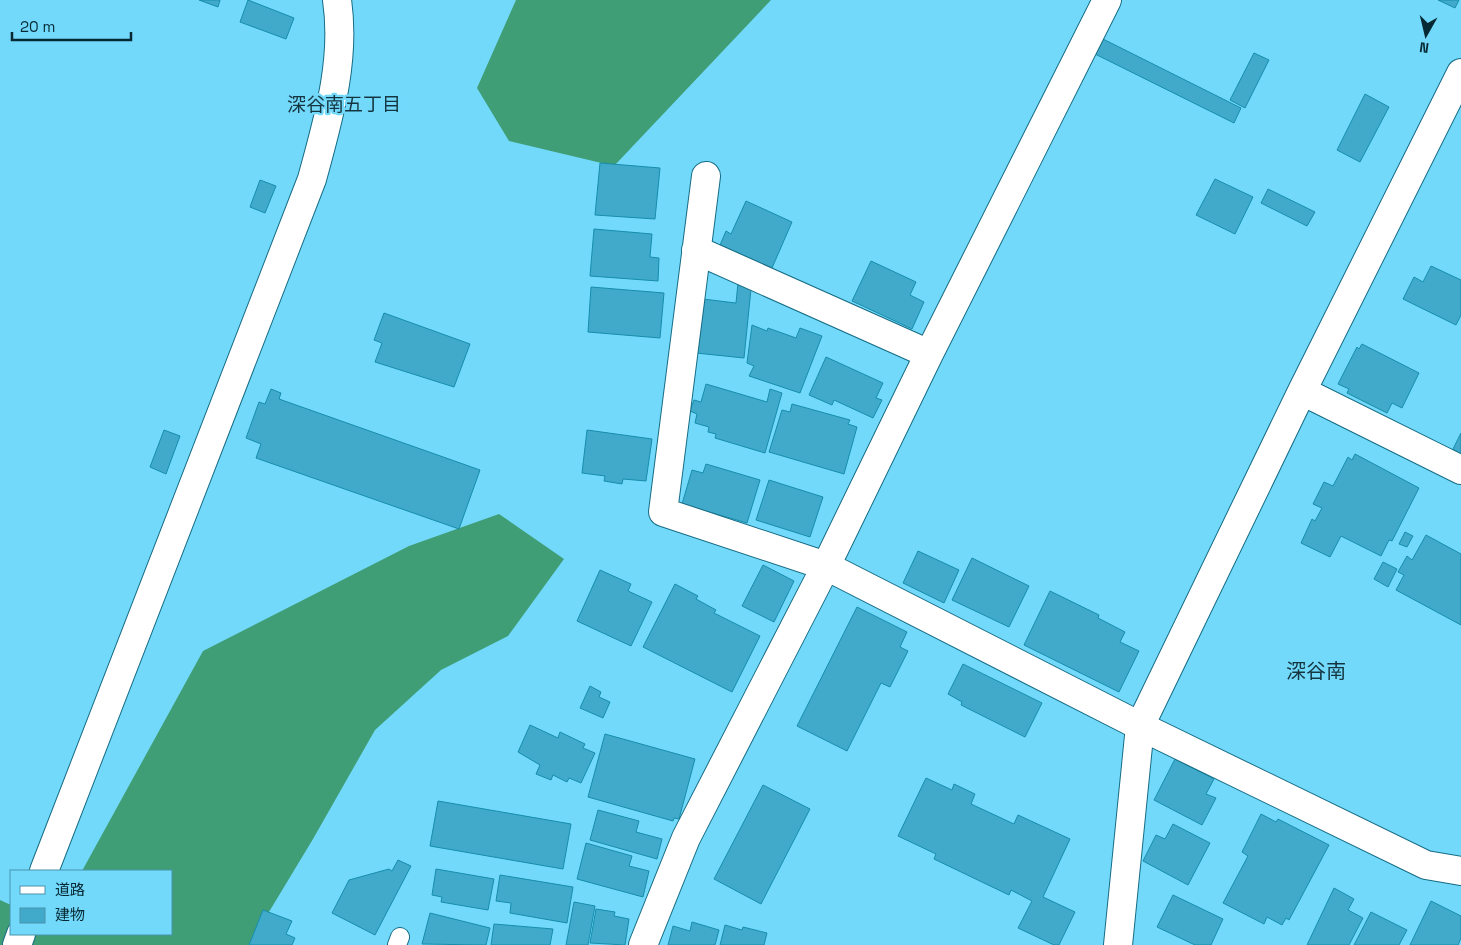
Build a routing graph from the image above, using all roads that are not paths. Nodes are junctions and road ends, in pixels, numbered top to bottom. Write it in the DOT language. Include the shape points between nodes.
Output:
graph roads {
  1 [pos="337,0"];
  2 [pos="1107,0"];
  3 [pos="1461,73"];
  4 [pos="706,176"];
  5 [pos="696,250"];
  6 [pos="929,354"];
  7 [pos="1302,391"];
  8 [pos="1461,470"];
  9 [pos="826,566"];
  10 [pos="1140,726"];
  11 [pos="44,870"];
  12 [pos="1461,871"];
  13 [pos="643,945"];
  14 [pos="1118,945"];
  1 -- 11 [label="street" via="340,22 334,100 312,179"];
  2 -- 6 [label="street"];
  3 -- 7 [label="street"];
  4 -- 5 [label="street"];
  5 -- 6 [label="street"];
  5 -- 9 [label="street" via="663,512"];
  6 -- 9 [label="street"];
  7 -- 8 [label="street"];
  7 -- 10 [label="street"];
  9 -- 10 [label="street"];
  9 -- 13 [label="street" via="686,838"];
  10 -- 12 [label="street" via="1426,865"];
  10 -- 14 [label="street"];
}
